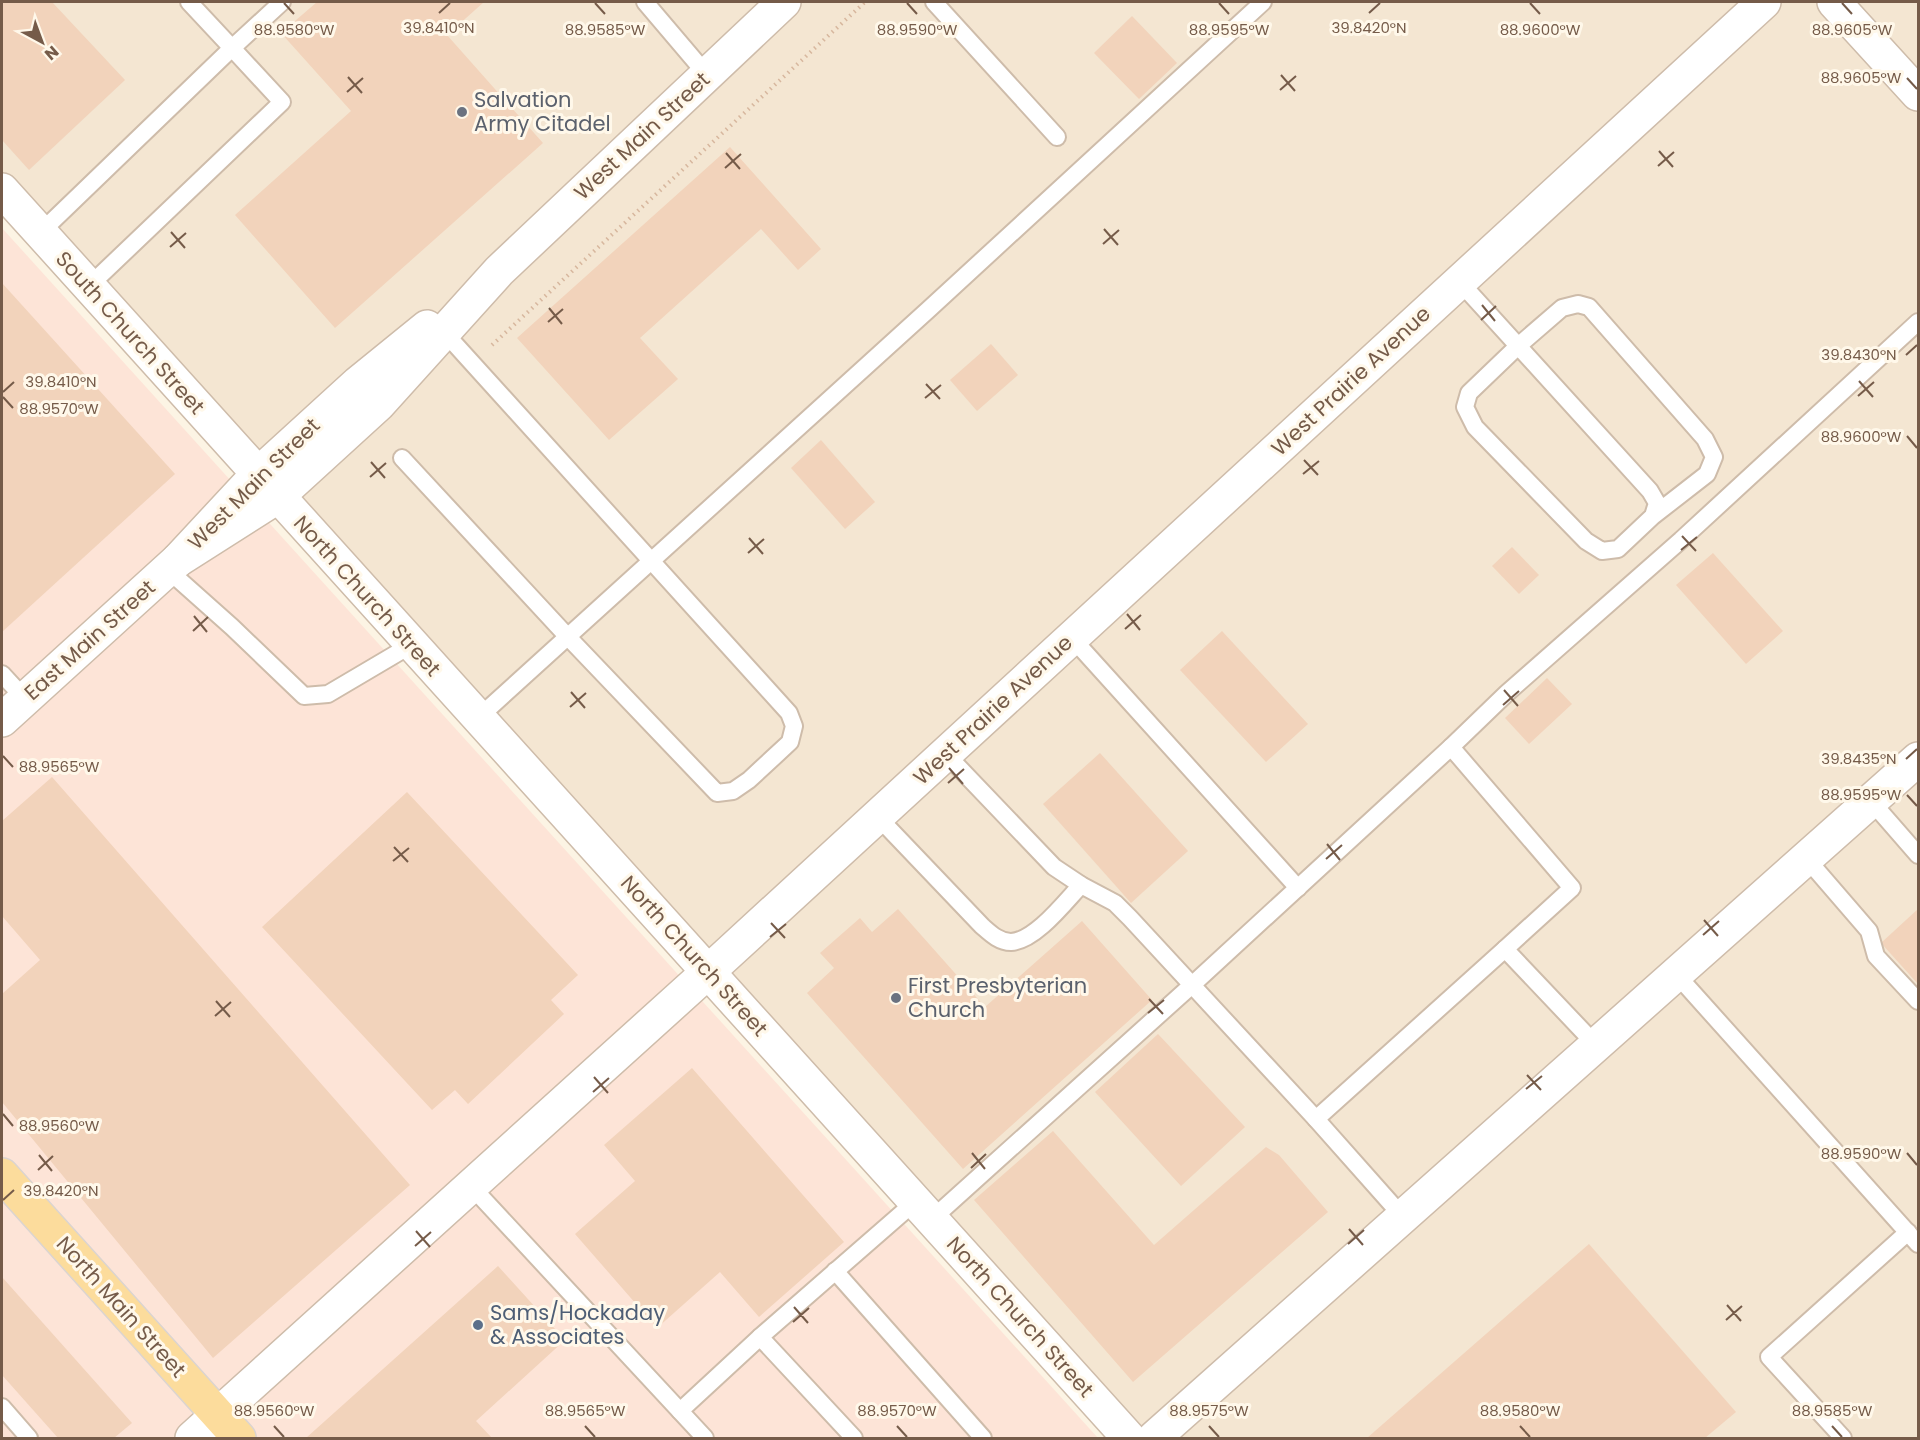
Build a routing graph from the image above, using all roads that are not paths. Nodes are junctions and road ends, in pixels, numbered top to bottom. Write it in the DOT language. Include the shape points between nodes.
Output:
graph roads {
  1 [pos="189,2"];
  2 [pos="282,2"];
  3 [pos="645,2"];
  4 [pos="784,2"];
  5 [pos="934,2"];
  6 [pos="1263,2"];
  7 [pos="1764,2"];
  8 [pos="1834,2"];
  9 [pos="232,48"];
  10 [pos="707,75"];
  11 [pos="1918,94"];
  12 [pos="1057,137"];
  13 [pos="2,190"];
  14 [pos="40,233"];
  15 [pos="500,270"];
  16 [pos="1459,281"];
  17 [pos="88,287"];
  18 [pos="1918,322"];
  19 [pos="444,332"];
  20 [pos="1518,346"];
  21 [pos="402,459"];
  22 [pos="267,486"];
  23 [pos="1653,516"];
  24 [pos="651,561"];
  25 [pos="173,565"];
  26 [pos="567,636"];
  27 [pos="1072,638"];
  28 [pos="411,645"];
  29 [pos="2,674"];
  30 [pos="13,710"];
  31 [pos="478,718"];
  32 [pos="1451,747"];
  33 [pos="945,753"];
  34 [pos="1918,759"];
  35 [pos="1871,801"];
  36 [pos="877,816"];
  37 [pos="1918,855"];
  38 [pos="1806,858"];
  39 [pos="1081,885"];
  40 [pos="1298,888"];
  41 [pos="1505,949"];
  42 [pos="709,971"];
  43 [pos="1676,974"];
  44 [pos="1192,985"];
  45 [pos="1918,1001"];
  46 [pos="1596,1045"];
  47 [pos="1316,1119"];
  48 [pos="2,1175"];
  49 [pos="471,1186"];
  50 [pos="924,1210"];
  51 [pos="1403,1216"];
  52 [pos="1913,1238"];
  53 [pos="835,1271"];
  54 [pos="760,1337"];
  55 [pos="2,1407"];
  56 [pos="680,1411"];
  57 [pos="218,1414"];
  58 [pos="29,1438"];
  59 [pos="192,1438"];
  60 [pos="239,1438"];
  61 [pos="705,1438"];
  62 [pos="854,1438"];
  63 [pos="983,1438"];
  64 [pos="1129,1438"];
  65 [pos="1154,1438"];
  66 [pos="1843,1438"];
  1 -- 9 [label="lane"];
  2 -- 9 [label="lane"];
  3 -- 10 [label="lane"];
  4 -- 10 [label="street, West Main Street"];
  5 -- 12 [label="lane"];
  6 -- 24 [label="lane"];
  7 -- 16 [label="street, West Prairie Avenue"];
  8 -- 11 [label="street"];
  9 -- 14 [label="lane"];
  9 -- 17 [label="lane" via="282,102"];
  10 -- 15 [label="street, West Main Street"];
  13 -- 14 [label="street, South Church Street"];
  14 -- 17 [label="street, South Church Street"];
  15 -- 19 [label="street, West Main Street"];
  15 -- 22 [label="street, West Main Street" via="357,383"];
  16 -- 20 [label="lane"];
  16 -- 27 [label="street, West Prairie Avenue"];
  17 -- 22 [label="street, South Church Street"];
  18 -- 32 [label="lane"];
  19 -- 22 [label="street, West Main Street" via="379,404"];
  19 -- 24 [label="lane"];
  20 -- 23 [label="lane" via="1650,491 1657,503"];
  20 -- 23 [label="lane" via="1469,393 1464,407 1475,427 1586,541 1602,551 1618,549"];
  20 -- 23 [label="lane" via="1562,308 1578,304 1588,307 1705,439 1714,457 1707,474"];
  21 -- 26 [label="lane"];
  22 -- 25 [label="street, West Main Street"];
  22 -- 28 [label="street, North Church Street"];
  24 -- 26 [label="lane"];
  24 -- 26 [label="lane" via="789,713 794,726 790,742 749,780 733,791 717,793"];
  25 -- 28 [label="lane" via="304,696 328,694"];
  25 -- 30 [label="street, East Main Street"];
  26 -- 31 [label="lane"];
  27 -- 33 [label="street, West Prairie Avenue"];
  27 -- 40 [label="lane"];
  28 -- 31 [label="street, North Church Street"];
  29 -- 30 [label="lane"];
  31 -- 42 [label="street, North Church Street"];
  32 -- 40 [label="lane"];
  32 -- 41 [label="lane" via="1572,888"];
  33 -- 36 [label="street, West Prairie Avenue"];
  33 -- 39 [label="lane" via="1054,867"];
  34 -- 35 [label="street"];
  35 -- 37 [label="lane"];
  35 -- 38 [label="street"];
  36 -- 39 [label="lane" via="996,938 1010,942 1023,938 1042,926"];
  36 -- 42 [label="street, West Prairie Avenue"];
  38 -- 43 [label="street"];
  38 -- 45 [label="lane" via="1869,931 1876,956"];
  39 -- 44 [label="lane" via="1115,903"];
  40 -- 44 [label="lane"];
  41 -- 46 [label="lane"];
  41 -- 47 [label="lane"];
  42 -- 49 [label="street, West Prairie Avenue"];
  42 -- 50 [label="street, North Church Street"];
  43 -- 46 [label="street"];
  43 -- 52 [label="lane"];
  44 -- 47 [label="lane"];
  44 -- 50 [label="lane"];
  46 -- 51 [label="street"];
  47 -- 51 [label="lane"];
  48 -- 57 [label="main road, North Main Street"];
  49 -- 56 [label="lane"];
  49 -- 57 [label="street, West Prairie Avenue"];
  50 -- 53 [label="lane"];
  50 -- 64 [label="street, North Church Street"];
  51 -- 65 [label="street"];
  52 -- 66 [label="lane" via="1769,1357"];
  53 -- 54 [label="lane"];
  53 -- 63 [label="lane"];
  54 -- 56 [label="lane"];
  54 -- 62 [label="lane"];
  55 -- 58 [label="lane"];
  56 -- 61 [label="lane"];
  57 -- 59 [label="street, West Prairie Avenue"];
  57 -- 60 [label="main road, North Main Street"];
}
